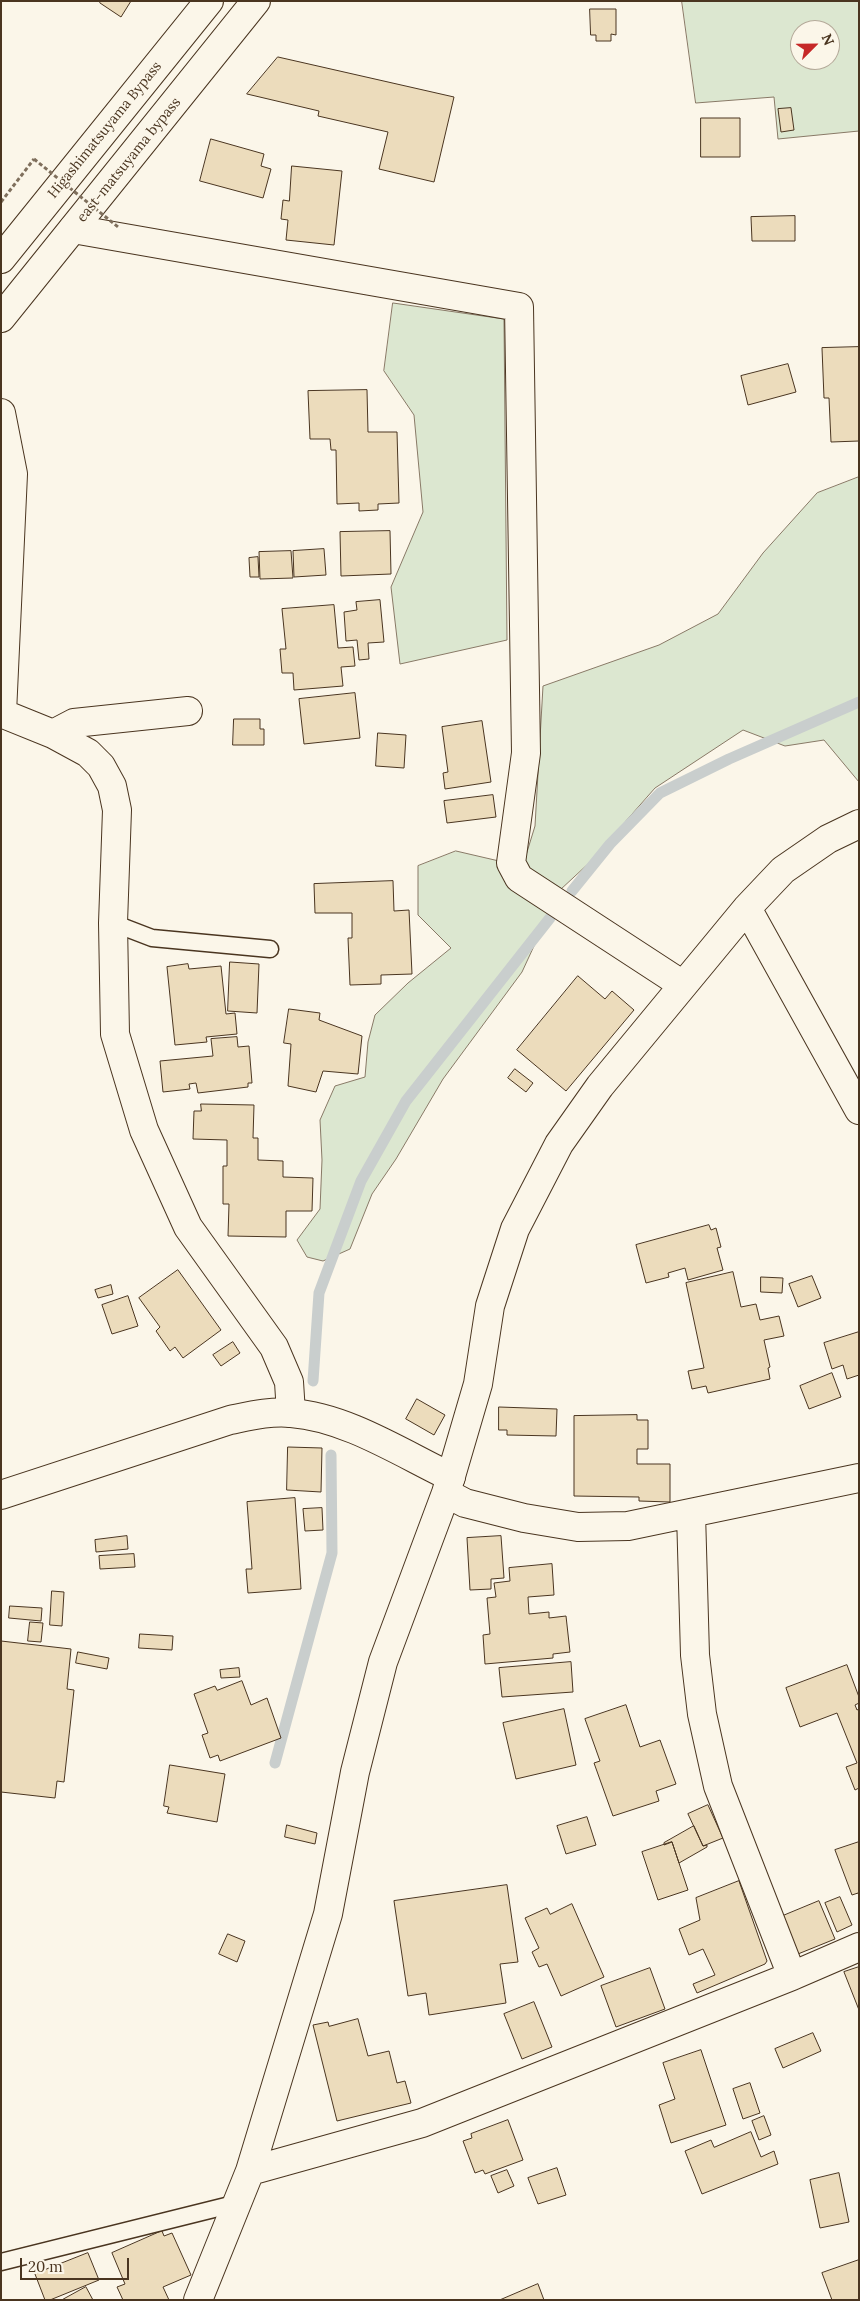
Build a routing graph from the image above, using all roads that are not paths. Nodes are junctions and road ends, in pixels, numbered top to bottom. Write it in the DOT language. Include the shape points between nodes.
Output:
graph roads {
  1 [pos="209,1"];
  2 [pos="256,1"];
  3 [pos="73,229"];
  4 [pos="3,254"];
  5 [pos="1,318"];
  6 [pos="1,413"];
  7 [pos="188,711"];
  8 [pos="2,713"];
  9 [pos="53,734"];
  10 [pos="859,824"];
  11 [pos="747,908"];
  12 [pos="113,923"];
  13 [pos="270,949"];
  14 [pos="683,985"];
  15 [pos="859,1110"];
  16 [pos="291,1413"];
  17 [pos="859,1478"];
  18 [pos="448,1485"];
  19 [pos="1,1495"];
  20 [pos="691,1513"];
  21 [pos="859,1947"];
  22 [pos="792,1976"];
  23 [pos="250,2171"];
  24 [pos="238,2203"];
  25 [pos="1,2262"];
  26 [pos="198,2300"];
  1 -- 4 [label="street, Higashimatsuyama Bypass"];
  2 -- 3 [label="street, east-matsuyama bypass"];
  3 -- 5 [label="street, east-matsuyama bypass"];
  3 -- 14 [label="street" via="519,307 526,753 511,863 519,878"];
  6 -- 8 [label="street" via="13,474"];
  7 -- 9 [label="street" via="74,724"];
  8 -- 9 [label="street"];
  9 -- 12 [label="street" via="88,753 101,766 112,786 117,810"];
  10 -- 11 [label="street" via="783,870"];
  11 -- 14 [label="street"];
  11 -- 15 [label="street"];
  12 -- 13 [label="lane" via="152,938"];
  12 -- 16 [label="street" via="115,1034 144,1130 188,1227 274,1347 289,1382"];
  14 -- 18 [label="street" via="600,1086 559,1144 514,1229 490,1306 478,1384"];
  16 -- 18 [label="street" via="337,1422"];
  16 -- 19 [label="street" via="264,1413 230,1420"];
  17 -- 20 [label="street"];
  18 -- 20 [label="street" via="474,1505 524,1518 578,1526 628,1526"];
  18 -- 23 [label="street" via="383,1662 355,1772 328,1914"];
  20 -- 22 [label="street" via="695,1655 702,1714 718,1786"];
  21 -- 22 [label="street"];
  22 -- 23 [label="street" via="422,2124"];
  23 -- 24 [label="street"];
  24 -- 25 [label="lane"];
  24 -- 26 [label="street"];
}
